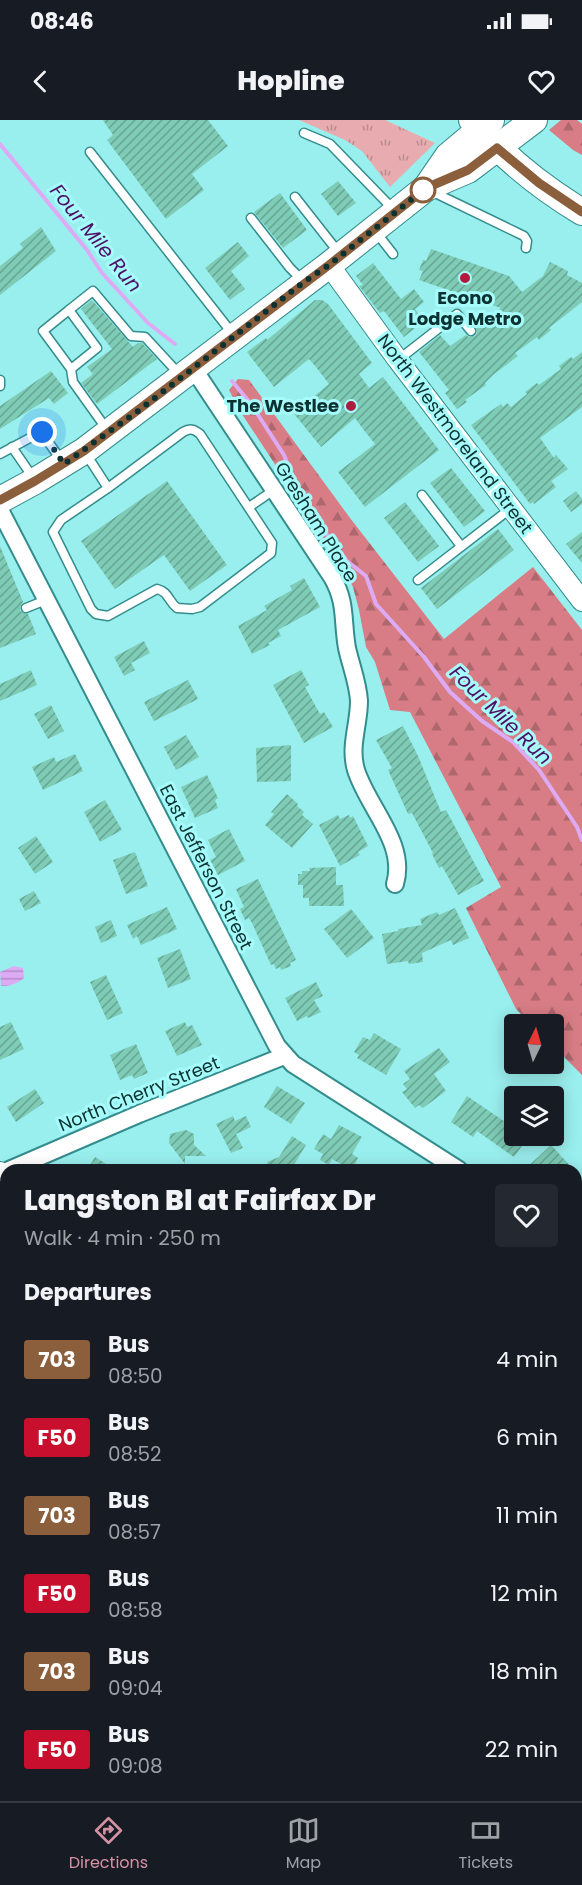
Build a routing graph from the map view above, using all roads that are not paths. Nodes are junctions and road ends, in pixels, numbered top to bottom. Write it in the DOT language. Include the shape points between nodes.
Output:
graph roads {
  1 [pos="534,120"];
  2 [pos="481,123"];
  3 [pos="304,133"];
  4 [pos="497,148"];
  5 [pos="90,152"];
  6 [pos="426,188"];
  7 [pos="295,197"];
  8 [pos="396,212"];
  9 [pos="582,212"];
  10 [pos="251,218"];
  11 [pos="374,230"];
  12 [pos="526,248"];
  13 [pos="393,254"];
  14 [pos="335,261"];
  15 [pos="304,282"];
  16 [pos="69,310"];
  17 [pos="471,331"];
  18 [pos="238,334"];
  19 [pos="398,360"];
  20 [pos="71,369"];
  21 [pos="188,373"];
  22 [pos="0,380"];
  23 [pos="0,386"];
  24 [pos="109,432"];
  25 [pos="12,447"];
  26 [pos="0,454"];
  27 [pos="74,458"];
  28 [pos="35,481"];
  29 [pos="108,488"];
  30 [pos="273,490"];
  31 [pos="422,495"];
  32 [pos="0,500"];
  33 [pos="249,507"];
  34 [pos="511,508"];
  35 [pos="0,510"];
  36 [pos="461,546"];
  37 [pos="418,580"];
  38 [pos="46,600"];
  39 [pos="582,601"];
  40 [pos="26,608"];
  41 [pos="395,884"];
  42 [pos="284,1056"];
  43 [pos="26,1164"];
  44 [pos="450,1164"];
  1 -- 4 [label="main road"];
  2 -- 4 [label="main road"];
  2 -- 6 [label="main road" via="448,156"];
  3 -- 8 [label="lane" via="330,144"];
  4 -- 6 [label="main road" via="468,170"];
  4 -- 9 [label="main road"];
  5 -- 18 [label="lane"];
  6 -- 8 [label="main road"];
  6 -- 12 [label="lane" via="524,236"];
  7 -- 14 [label="lane"];
  8 -- 11 [label="main road"];
  10 -- 15 [label="lane"];
  11 -- 13 [label="lane"];
  11 -- 14 [label="main road"];
  14 -- 15 [label="main road"];
  14 -- 19 [label="street, North Westmoreland Street"];
  15 -- 18 [label="main road"];
  16 -- 20 [label="lane" via="97,348"];
  16 -- 20 [label="lane" via="43,331"];
  16 -- 21 [label="lane" via="93,291 131,336 145,337"];
  17 -- 19 [label="lane" via="457,314"];
  18 -- 21 [label="main road"];
  19 -- 34 [label="street, North Westmoreland Street"];
  20 -- 24 [label="lane" via="74,382"];
  21 -- 24 [label="main road"];
  21 -- 30 [label="street, Gresham Place"];
  22 -- 23 [label="lane"];
  24 -- 27 [label="main road"];
  25 -- 26 [label="lane"];
  25 -- 27 [label="lane" via="42,432"];
  25 -- 28 [label="lane"];
  27 -- 28 [label="main road"];
  27 -- 29 [label="lane"];
  28 -- 32 [label="main road"];
  29 -- 33 [label="lane" via="190,429 200,434"];
  29 -- 33 [label="lane" via="61,520 53,532 91,609 104,616 157,589 163,590 177,608 200,607 271,553 272,543"];
  30 -- 33 [label="lane"];
  30 -- 41 [label="street, Gresham Place" via="332,577 343,604 346,644 359,700 354,761 397,853"];
  31 -- 36 [label="lane"];
  34 -- 36 [label="lane"];
  34 -- 39 [label="street, North Westmoreland Street"];
  35 -- 38 [label="street, East Jefferson Street"];
  36 -- 37 [label="lane"];
  38 -- 40 [label="lane"];
  38 -- 42 [label="street, East Jefferson Street"];
  42 -- 43 [label="street, North Cherry Street"];
  42 -- 44 [label="street, East Jefferson Street"];
}
